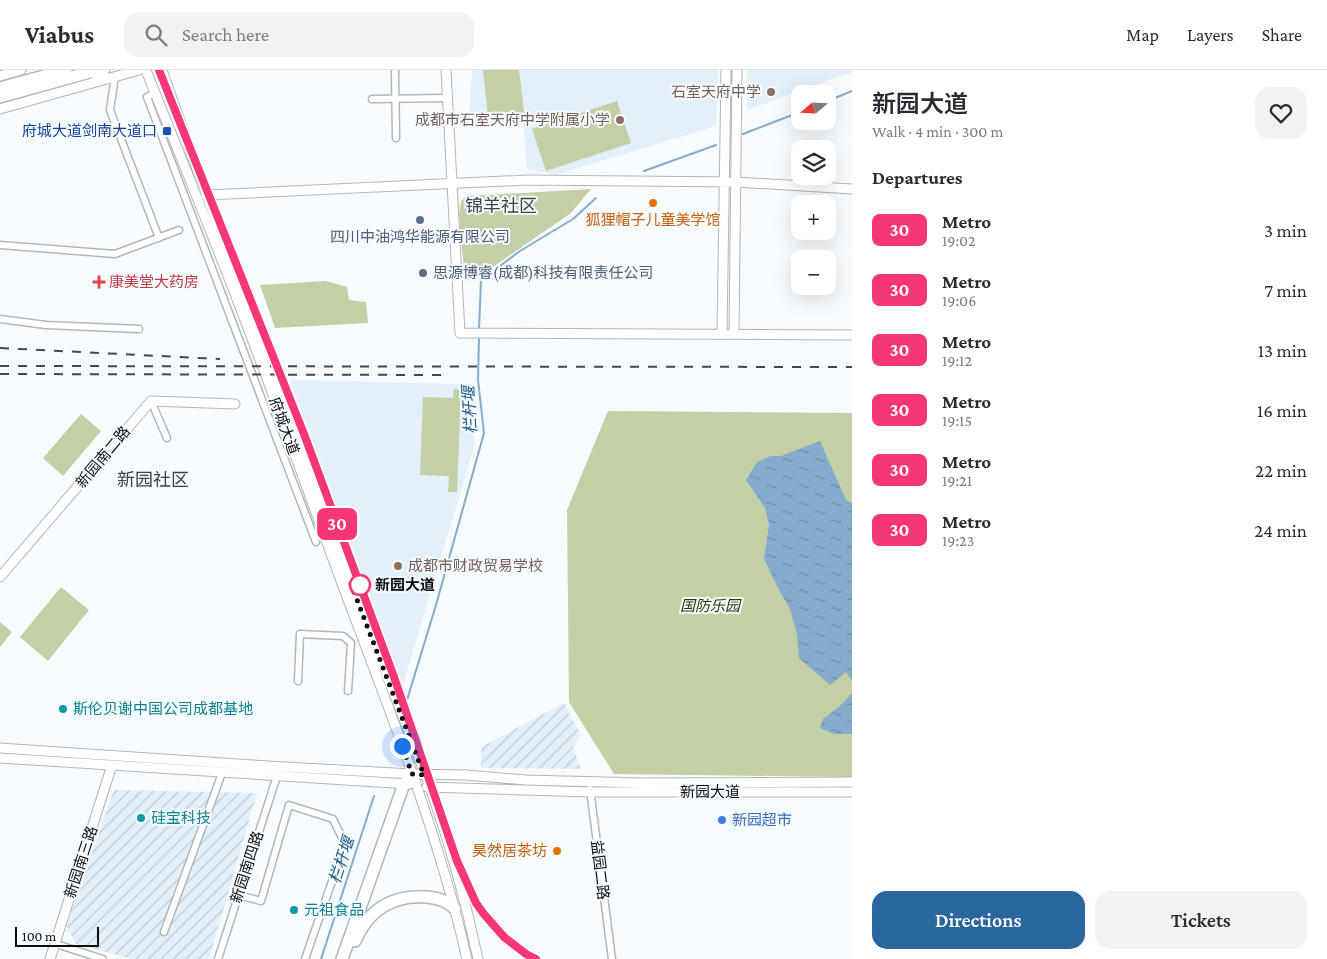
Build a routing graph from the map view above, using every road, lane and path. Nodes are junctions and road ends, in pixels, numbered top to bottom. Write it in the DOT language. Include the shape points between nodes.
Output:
graph roads {
  1 [pos="22,70"];
  2 [pos="66,70"];
  3 [pos="104,70"];
  4 [pos="139,70"];
  5 [pos="146,70"];
  6 [pos="162,70"];
  7 [pos="395,70"];
  8 [pos="446,70"];
  9 [pos="726,70"];
  10 [pos="737,70"];
  11 [pos="0,76"];
  12 [pos="94,76"];
  13 [pos="115,76"];
  14 [pos="0,88"];
  15 [pos="155,93"];
  16 [pos="0,97"];
  17 [pos="447,98"];
  18 [pos="372,99"];
  19 [pos="396,99"];
  20 [pos="0,109"];
  21 [pos="396,138"];
  22 [pos="724,182"];
  23 [pos="736,182"];
  24 [pos="451,184"];
  25 [pos="852,189"];
  26 [pos="206,195"];
  27 [pos="179,230"];
  28 [pos="159,238"];
  29 [pos="0,245"];
  30 [pos="0,319"];
  31 [pos="139,328"];
  32 [pos="722,334"];
  33 [pos="734,334"];
  34 [pos="852,334"];
  35 [pos="151,401"];
  36 [pos="235,404"];
  37 [pos="167,438"];
  38 [pos="316,542"];
  39 [pos="0,577"];
  40 [pos="298,681"];
  41 [pos="348,691"];
  42 [pos="0,748"];
  43 [pos="0,758"];
  44 [pos="112,765"];
  45 [pos="222,773"];
  46 [pos="424,775"];
  47 [pos="276,776"];
  48 [pos="414,779"];
  49 [pos="590,782"];
  50 [pos="852,782"];
  51 [pos="404,784"];
  52 [pos="430,788"];
  53 [pos="590,792"];
  54 [pos="852,792"];
  55 [pos="238,895"];
  56 [pos="456,909"];
  57 [pos="164,932"];
  58 [pos="56,944"];
  59 [pos="50,959"];
  60 [pos="103,959"];
  61 [pos="218,959"];
  62 [pos="305,959"];
  63 [pos="342,959"];
  64 [pos="349,959"];
  65 [pos="467,959"];
  66 [pos="478,959"];
  67 [pos="612,959"];
  1 -- 11 [label="street"];
  2 -- 14 [label="highway"];
  3 -- 12 [label="street"];
  4 -- 13 [label="street"];
  5 -- 15 [label="street, 府城大道"];
  6 -- 26 [label="street, 府城大道"];
  7 -- 19 [label="street"];
  8 -- 17 [label="street"];
  9 -- 22 [label="street"];
  10 -- 23 [label="street"];
  12 -- 13 [label="street"];
  12 -- 16 [label="highway"];
  12 -- 20 [label="street"];
  13 -- 28 [label="street" via="110,110"];
  15 -- 38 [label="street" via="148,97"];
  15 -- 48 [label="street, 府城大道" via="254,344"];
  17 -- 19 [label="street"];
  17 -- 24 [label="street"];
  18 -- 19 [label="street"];
  19 -- 21 [label="street"];
  22 -- 23 [label="street"];
  22 -- 24 [label="street" via="528,180"];
  22 -- 32 [label="street"];
  23 -- 25 [label="street"];
  23 -- 33 [label="street"];
  24 -- 26 [label="street"];
  24 -- 32 [label="street" via="460,333"];
  26 -- 46 [label="street, 府城大道"];
  27 -- 28 [label="street"];
  28 -- 29 [label="street" via="115,254"];
  30 -- 31 [label="street" via="46,325"];
  32 -- 33 [label="street"];
  33 -- 34 [label="street"];
  35 -- 36 [label="street"];
  35 -- 37 [label="street"];
  35 -- 39 [label="street, 新园南二路"];
  40 -- 41 [label="street" via="300,634 343,636 350,643"];
  42 -- 48 [label="street, 新园大道"];
  43 -- 44 [label="street"];
  44 -- 45 [label="street"];
  44 -- 58 [label="street, 新园南三路"];
  45 -- 47 [label="street"];
  45 -- 57 [label="street"];
  46 -- 48 [label="street, 新园大道"];
  46 -- 49 [label="street, 新园大道"];
  46 -- 52 [label="street, 府城大道"];
  47 -- 51 [label="street"];
  47 -- 55 [label="street, 新园南四路"];
  48 -- 51 [label="highway"];
  48 -- 52 [label="street, 新园大道"];
  48 -- 56 [label="street, 府城大道"];
  49 -- 50 [label="street, 新园大道"];
  49 -- 53 [label="street, 益园二路"];
  51 -- 63 [label="highway"];
  52 -- 53 [label="street, 新园大道"];
  52 -- 66 [label="street, 府城大道" via="467,909"];
  53 -- 54 [label="street, 新园大道"];
  53 -- 67 [label="street, 益园二路"];
  55 -- 61 [label="street, 新园南四路"];
  55 -- 62 [label="street" via="262,902 289,805 333,819 345,844"];
  56 -- 64 [label="highway" via="441,900 424,897 388,903 374,912 362,927"];
  56 -- 65 [label="street, 府城大道"];
  58 -- 59 [label="street, 新园南三路"];
  58 -- 60 [label="street"];
}
